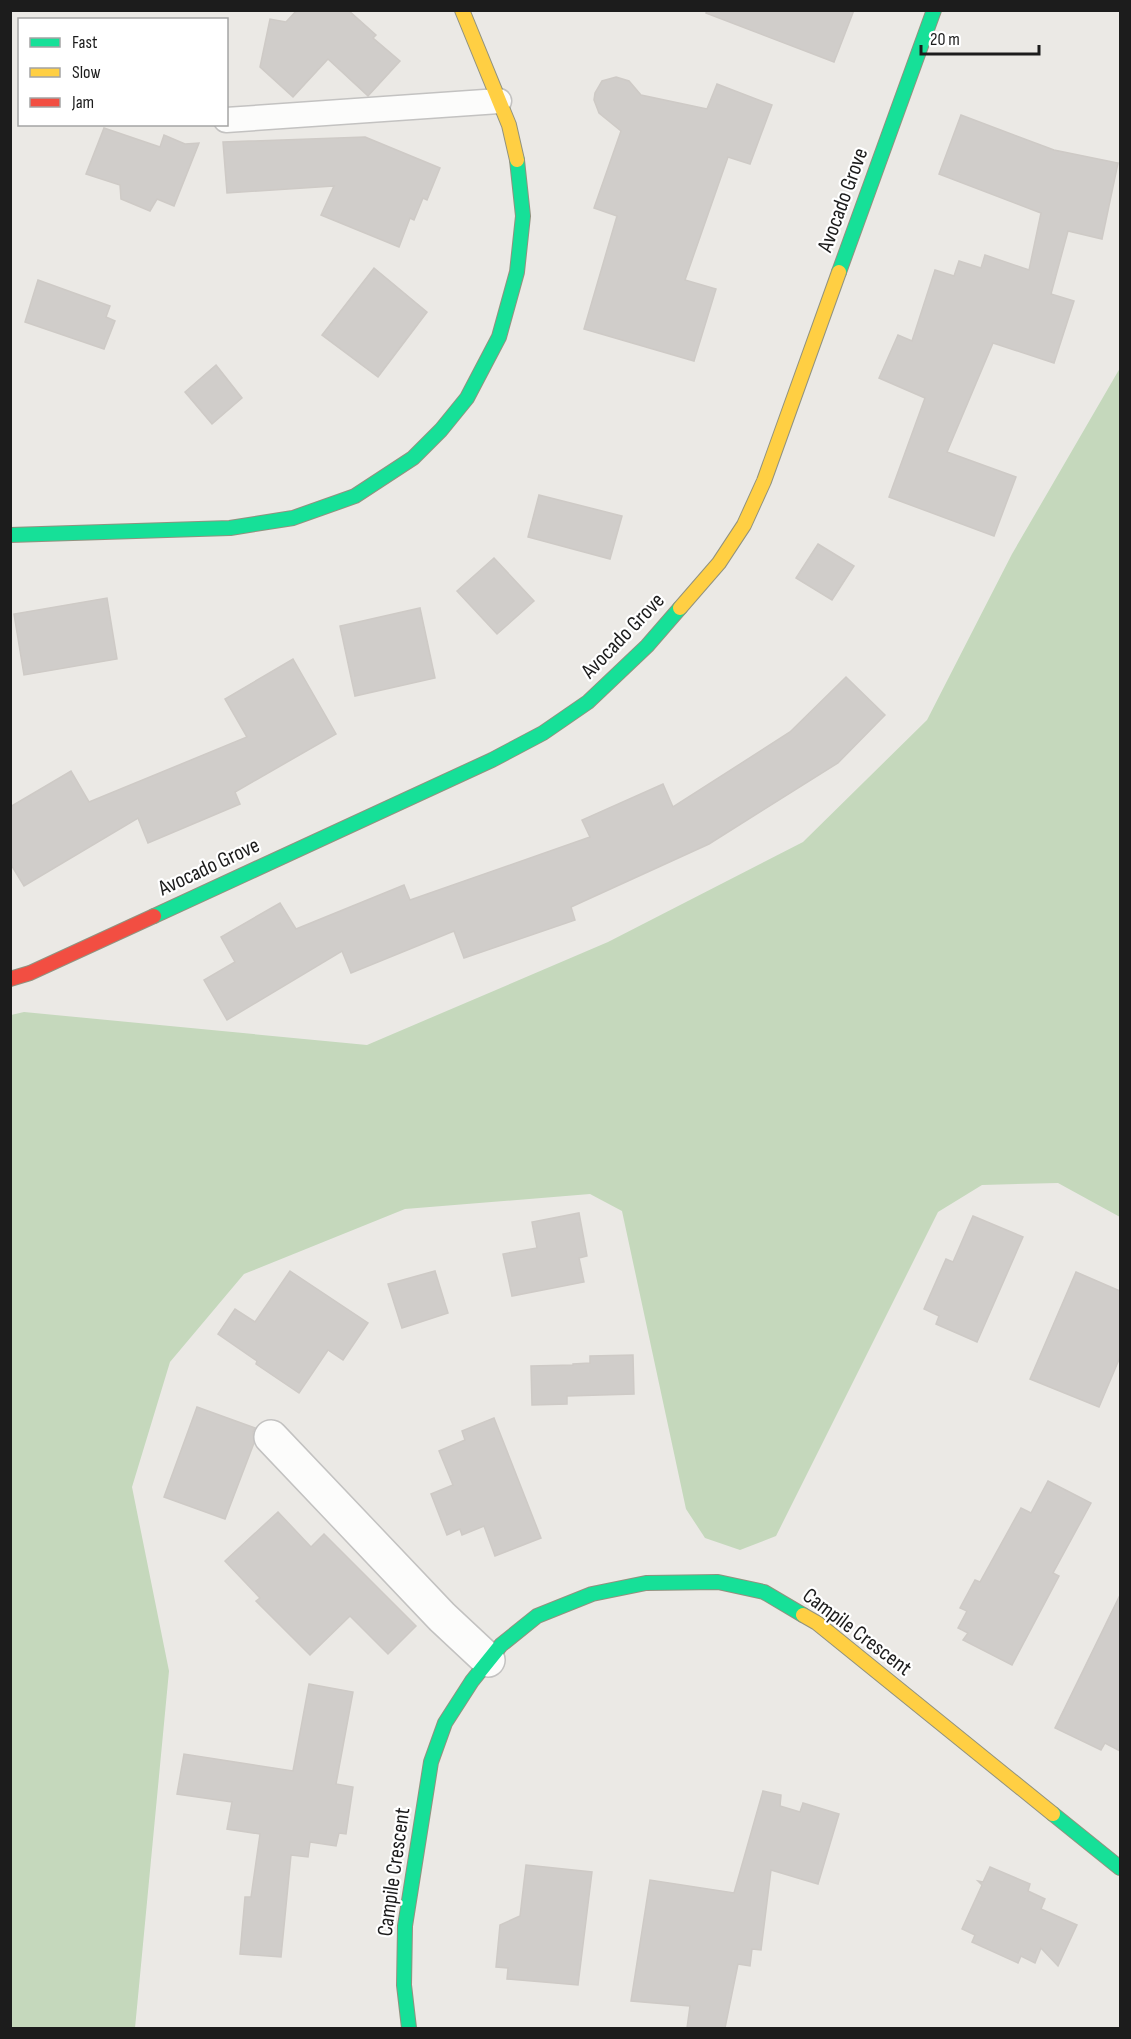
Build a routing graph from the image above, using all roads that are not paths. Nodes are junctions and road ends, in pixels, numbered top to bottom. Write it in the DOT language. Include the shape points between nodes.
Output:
graph roads {
  1 [pos="462,10"];
  2 [pos="934,10"];
  3 [pos="499,101"];
  4 [pos="228,120"];
  5 [pos="10,535"];
  6 [pos="10,979"];
  7 [pos="271,1437"];
  8 [pos="488,1660"];
  9 [pos="1120,1868"];
  10 [pos="409,2028"];
  1 -- 3 [label="street"];
  2 -- 6 [label="street, Avocado Grove" via="764,481 744,525 719,563 647,646 588,702 543,733 492,760"];
  3 -- 4 [label="lane"];
  3 -- 5 [label="street" via="519,170 523,216 517,272 499,337 467,398 413,458 354,496 293,518 230,528"];
  7 -- 8 [label="street"];
  8 -- 9 [label="street, Campile Crescent" via="537,1616 592,1593 646,1583 718,1582 764,1592 817,1623"];
  8 -- 10 [label="street, Campile Crescent" via="445,1723 431,1762 405,1926 404,1985"];
}
